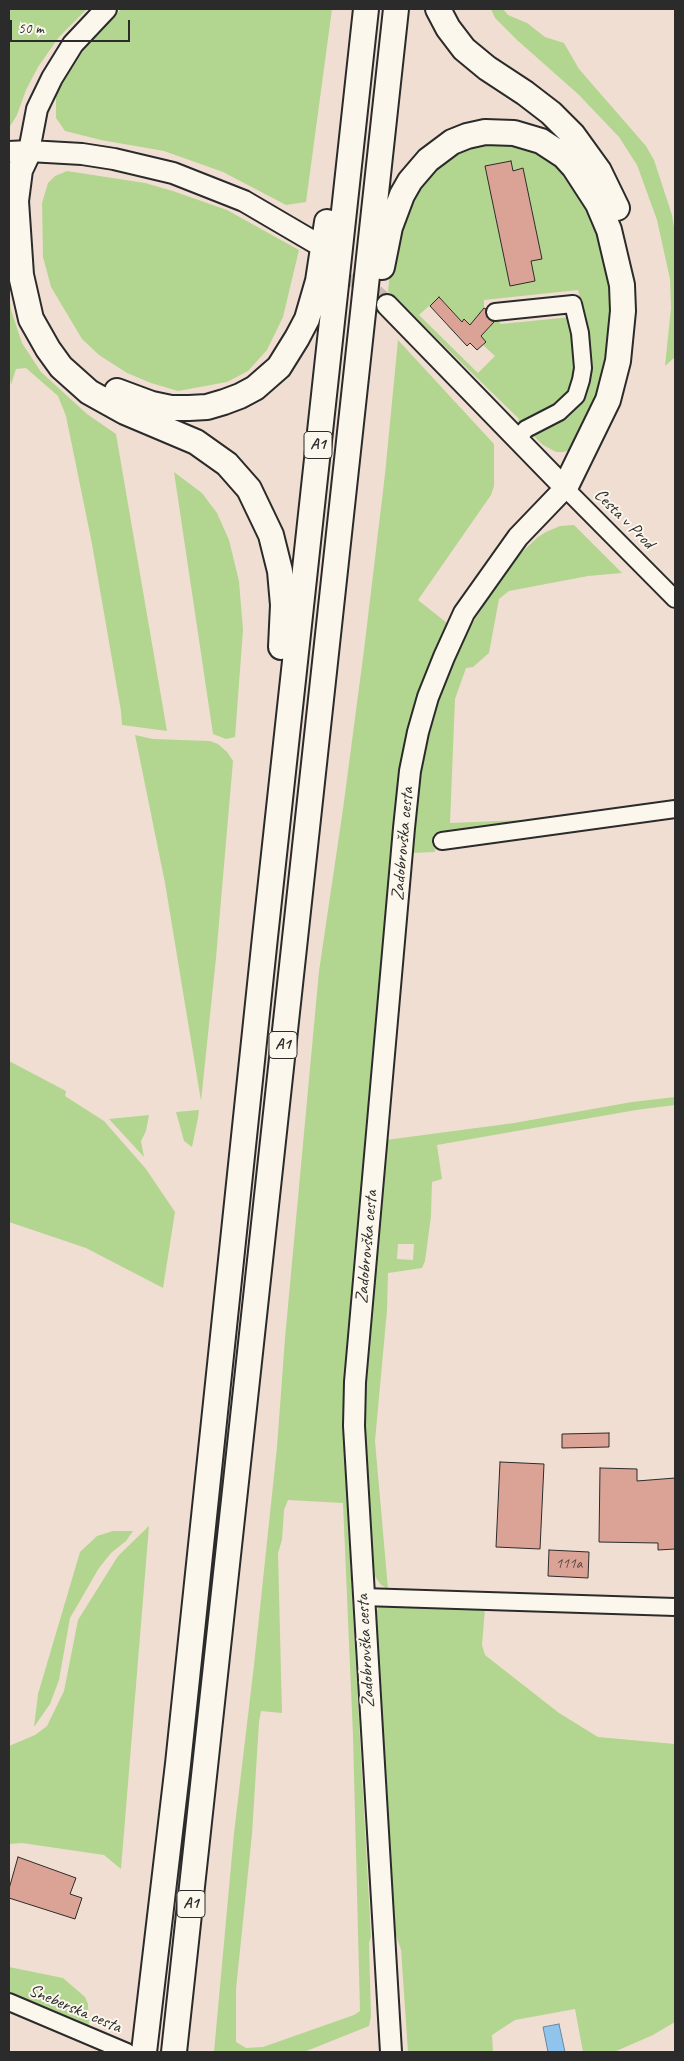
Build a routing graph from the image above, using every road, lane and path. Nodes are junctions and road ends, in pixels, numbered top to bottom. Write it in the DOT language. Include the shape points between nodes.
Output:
graph roads {
  1 [pos="106,9"];
  2 [pos="366,9"];
  3 [pos="396,9"];
  4 [pos="438,9"];
  5 [pos="350,150"];
  6 [pos="19,151"];
  7 [pos="314,242"];
  8 [pos="386,306"];
  9 [pos="495,312"];
  10 [pos="360,335"];
  11 [pos="518,438"];
  12 [pos="565,488"];
  13 [pos="675,600"];
  14 [pos="286,739"];
  15 [pos="675,809"];
  16 [pos="442,841"];
  17 [pos="363,1598"];
  18 [pos="675,1607"];
  19 [pos="9,2002"];
  20 [pos="127,2052"];
  21 [pos="144,2052"];
  22 [pos="174,2052"];
  23 [pos="391,2052"];
  1 -- 6 [label="main road" via="73,44 49,84"];
  2 -- 5 [label="highway, A1"];
  3 -- 10 [label="highway, A1"];
  4 -- 12 [label="highway" via="464,49 551,112 573,135 599,171 630,246 639,319 629,387 611,435 595,458"];
  5 -- 6 [label="highway" via="336,174 312,301 289,352 267,378 240,396 207,407 189,408 152,404 115,390 86,370 60,340 48,316 37,274 32,224 33,176"];
  5 -- 14 [label="highway, A1"];
  6 -- 7 [label="main road" via="82,154 173,173 244,201"];
  6 -- 14 [label="highway" via="18,251 21,275 31,319 48,349 75,381 105,402 176,432 211,451 249,489 264,517 276,550 282,589 278,685"];
  8 -- 11 [label="main road"];
  9 -- 11 [label="street" via="573,304 580,333 582,368 576,396 559,412 526,429"];
  10 -- 12 [label="highway" via="378,295 395,212 410,181 428,160 452,142 485,132 520,134 552,147 584,179 604,218 619,270 623,311 618,361 608,400"];
  10 -- 22 [label="highway, A1"];
  11 -- 12 [label="main road"];
  12 -- 13 [label="street, Cesta v Prod"];
  12 -- 17 [label="main road, Zadobrovška cesta" via="518,537 464,613 428,697 410,771 356,1382 354,1426"];
  14 -- 21 [label="highway, A1" via="178,1764"];
  15 -- 16 [label="street"];
  17 -- 18 [label="street"];
  17 -- 23 [label="main road, Zadobrovška cesta"];
  19 -- 20 [label="street, Sneberska cesta"];
}
